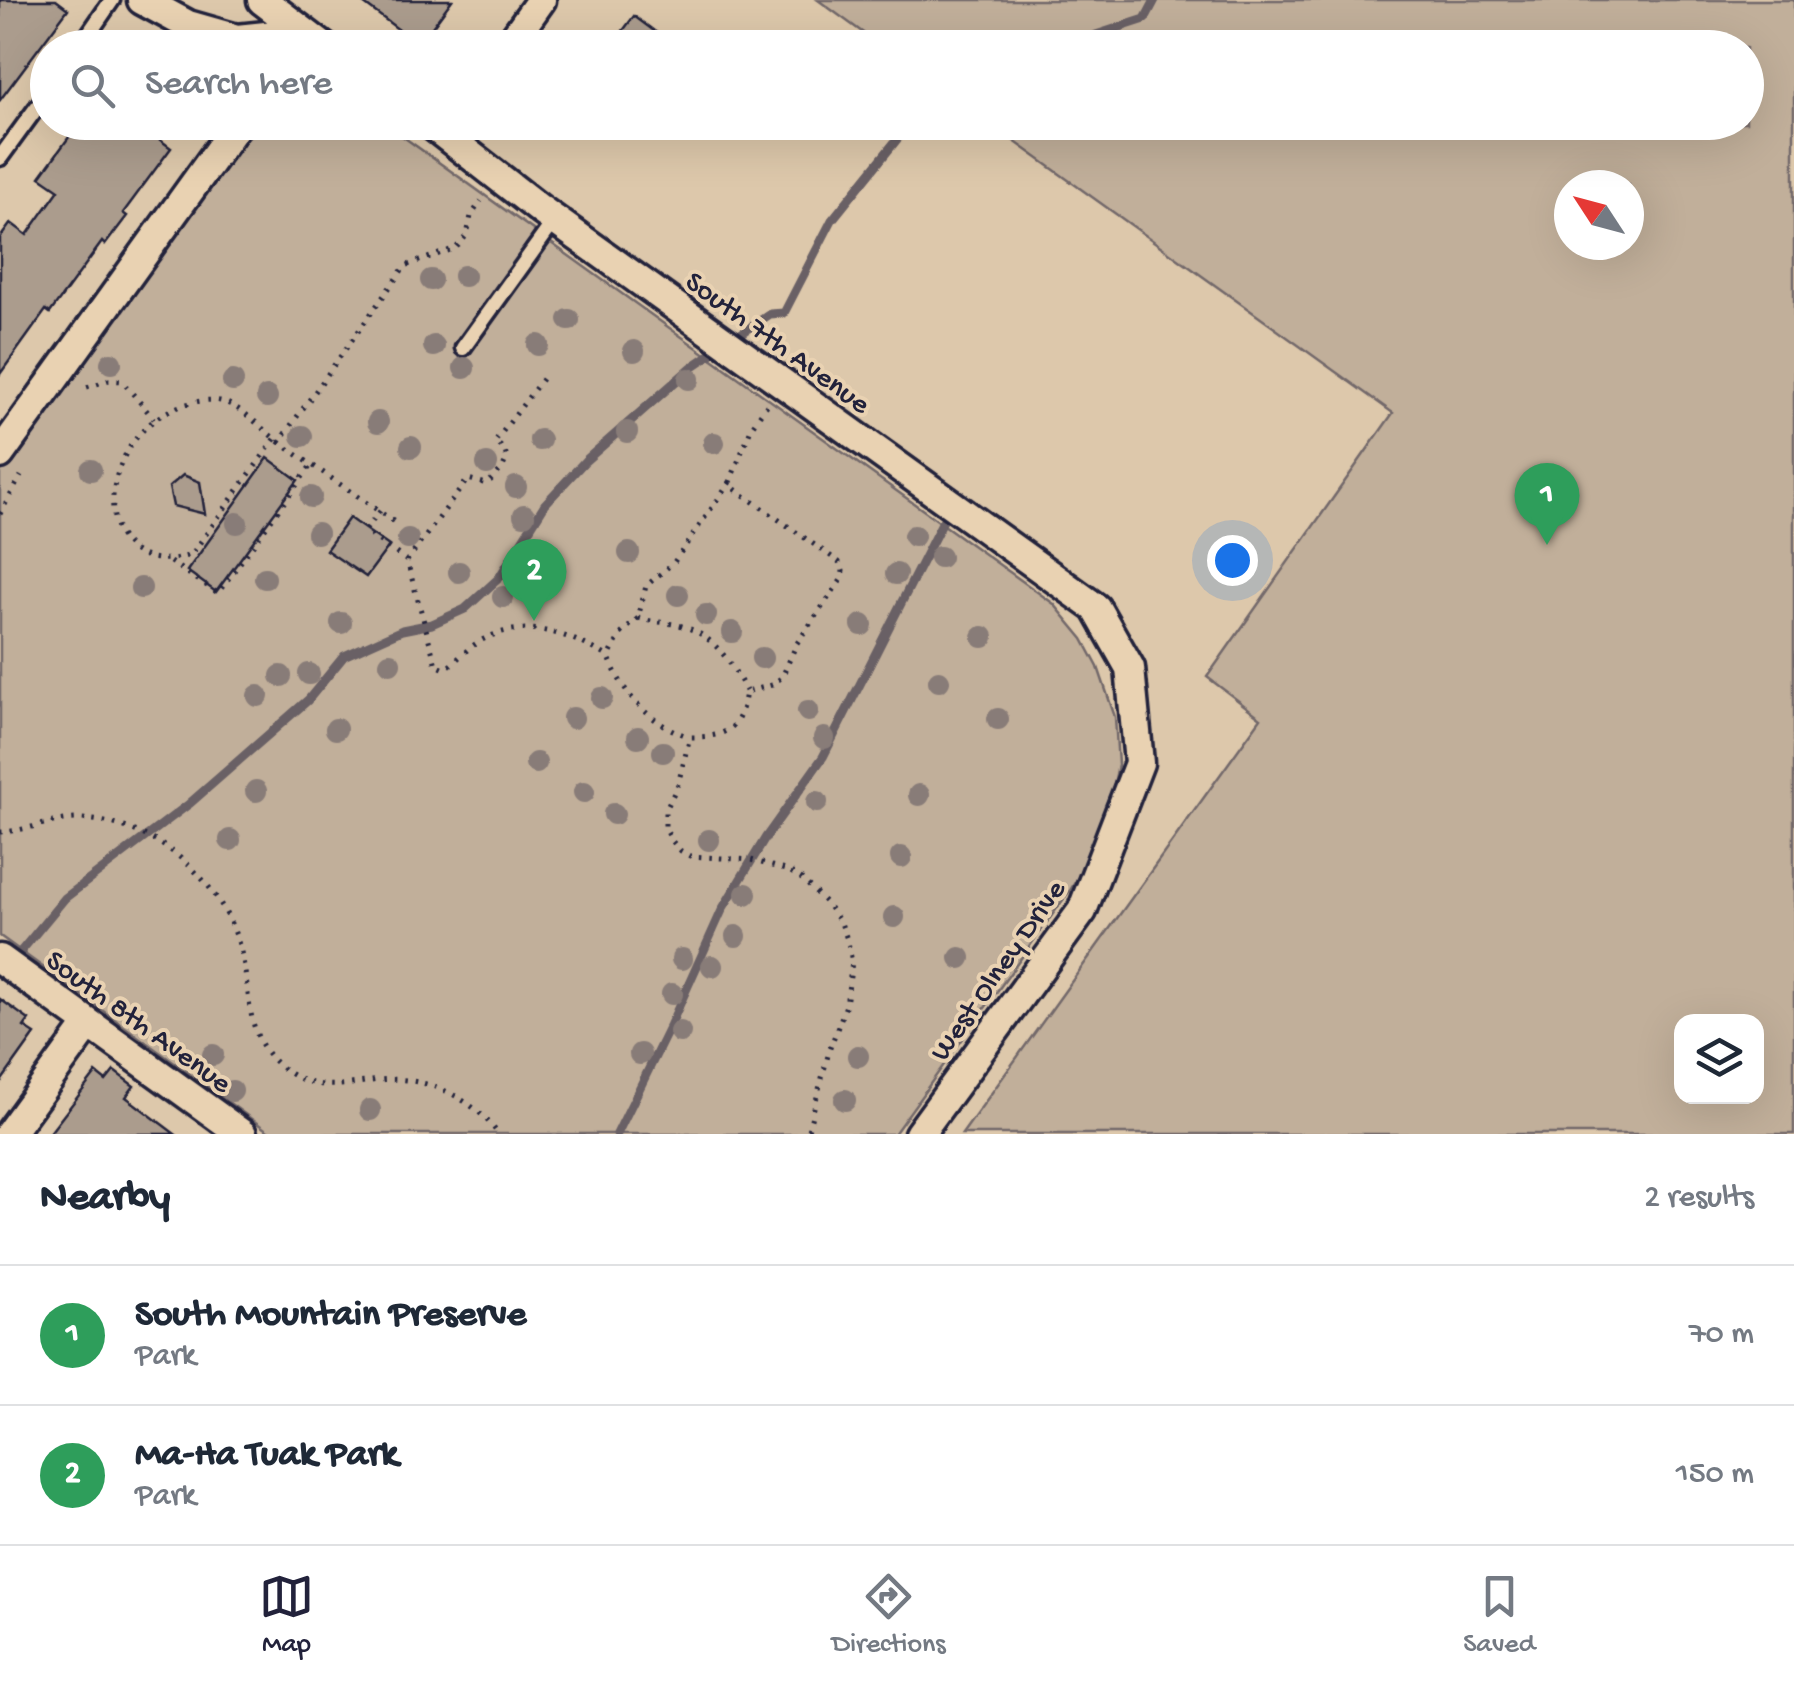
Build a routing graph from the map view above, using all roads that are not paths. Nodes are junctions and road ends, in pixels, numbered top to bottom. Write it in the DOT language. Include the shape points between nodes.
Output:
graph roads {
  1 [pos="112,0"];
  2 [pos="142,0"];
  3 [pos="541,0"];
  4 [pos="272,3"];
  5 [pos="91,30"];
  6 [pos="206,30"];
  7 [pos="296,30"];
  8 [pos="520,30"];
  9 [pos="30,117"];
  10 [pos="225,140"];
  11 [pos="459,140"];
  12 [pos="0,158"];
  13 [pos="555,220"];
  14 [pos="462,348"];
  15 [pos="0,454"];
  16 [pos="1096,608"];
  17 [pos="0,959"];
  18 [pos="89,1024"];
  19 [pos="9,1134"];
  20 [pos="242,1134"];
  21 [pos="919,1134"];
  1 -- 5 [label="lane"];
  2 -- 6 [label="street"];
  3 -- 8 [label="street"];
  4 -- 7 [label="street"];
  9 -- 12 [label="lane"];
  10 -- 15 [label="street"];
  11 -- 13 [label="street, South 7th Avenue"];
  13 -- 14 [label="lane"];
  13 -- 16 [label="street, South 7th Avenue"];
  16 -- 21 [label="street, West Olney Drive" via="1130,668 1139,763 1082,911"];
  17 -- 18 [label="street, South 8th Avenue"];
  18 -- 19 [label="street"];
  18 -- 20 [label="street, South 8th Avenue"];
}
